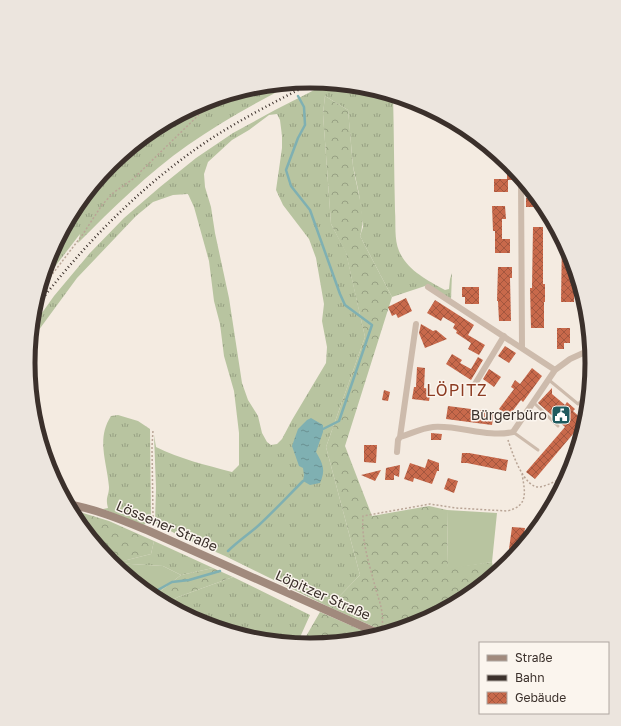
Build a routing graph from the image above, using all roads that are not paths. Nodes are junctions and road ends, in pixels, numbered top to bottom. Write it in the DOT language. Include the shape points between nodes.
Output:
graph roads {
  1 [pos="522,186"];
  2 [pos="428,287"];
  3 [pos="416,324"];
  4 [pos="504,336"];
  5 [pos="585,345"];
  6 [pos="522,347"];
  7 [pos="585,351"];
  8 [pos="555,370"];
  9 [pos="549,380"];
  10 [pos="475,384"];
  11 [pos="584,398"];
  12 [pos="533,402"];
  13 [pos="558,426"];
  14 [pos="514,432"];
  15 [pos="400,437"];
  16 [pos="538,450"];
  17 [pos="397,452"];
  18 [pos="75,506"];
  19 [pos="254,578"];
  20 [pos="372,631"];
  1 -- 6 [label="street"];
  2 -- 4 [label="street"];
  3 -- 15 [label="street"];
  4 -- 6 [label="street"];
  4 -- 10 [label="street"];
  5 -- 7 [label="street"];
  6 -- 8 [label="street"];
  7 -- 8 [label="street"];
  8 -- 9 [label="street"];
  9 -- 11 [label="lane" via="578,404"];
  9 -- 12 [label="street"];
  12 -- 13 [label="lane"];
  12 -- 14 [label="street"];
  14 -- 15 [label="street" via="488,433 432,427"];
  14 -- 16 [label="lane"];
  15 -- 17 [label="street"];
  18 -- 19 [label="street, Lössener Straße" via="149,531"];
  19 -- 20 [label="street, Löpitzer Straße"];
}
